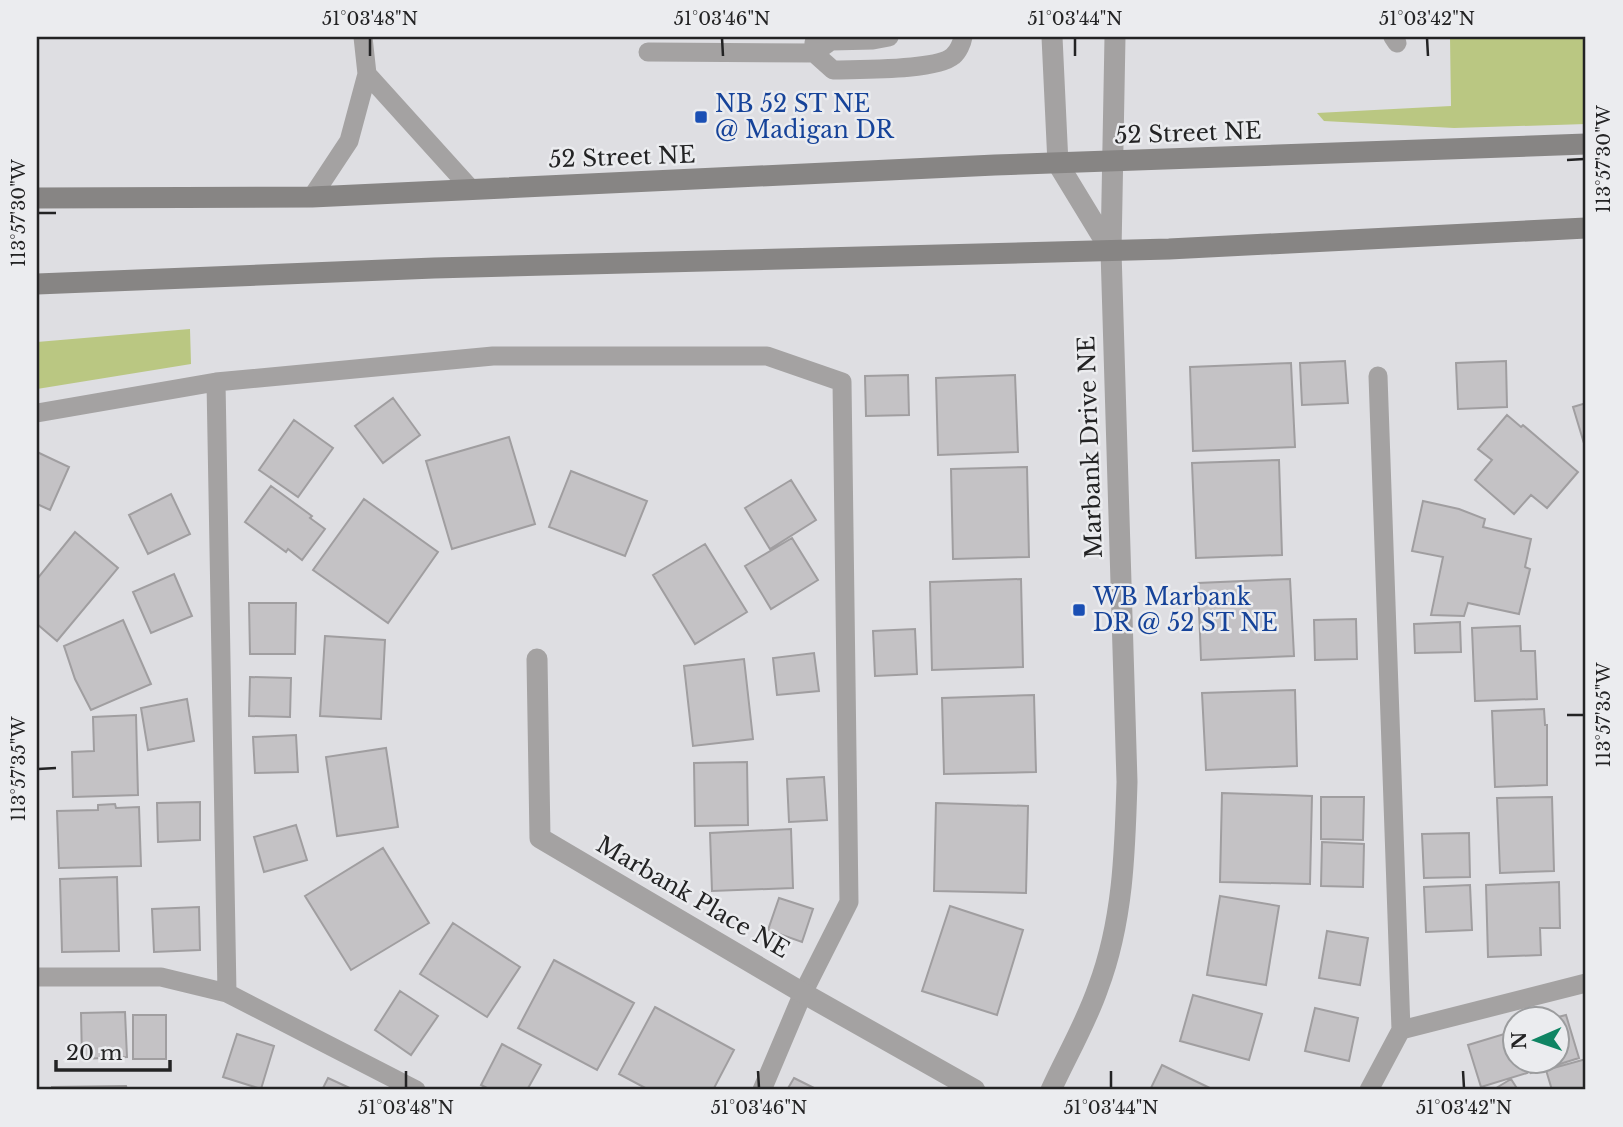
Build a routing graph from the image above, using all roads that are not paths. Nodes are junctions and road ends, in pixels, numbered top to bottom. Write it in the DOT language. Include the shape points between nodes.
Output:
graph roads {
  1 [pos="363,37"];
  2 [pos="889,37"];
  3 [pos="963,37"];
  4 [pos="1052,37"];
  5 [pos="1115,37"];
  6 [pos="699,45"];
  7 [pos="761,45"];
  8 [pos="814,45"];
  9 [pos="648,52"];
  10 [pos="367,74"];
  11 [pos="1586,144"];
  12 [pos="1114,162"];
  13 [pos="1058,164"];
  14 [pos="471,189"];
  15 [pos="313,197"];
  16 [pos="37,198"];
  17 [pos="1586,228"];
  18 [pos="1111,251"];
  19 [pos="37,284"];
  20 [pos="1378,376"];
  21 [pos="215,382"];
  22 [pos="37,413"];
  23 [pos="537,659"];
  24 [pos="37,977"];
  25 [pos="1586,983"];
  26 [pos="227,993"];
  27 [pos="803,993"];
  28 [pos="1401,1030"];
  29 [pos="416,1090"];
  30 [pos="762,1090"];
  31 [pos="975,1090"];
  32 [pos="1051,1090"];
  33 [pos="1368,1090"];
  1 -- 10 [label="lane"];
  2 -- 8 [label="lane"];
  3 -- 8 [label="lane" via="953,56 932,65 833,70"];
  4 -- 13 [label="street"];
  5 -- 12 [label="street, Marbank Drive NE"];
  6 -- 7 [label="lane"];
  6 -- 9 [label="lane"];
  7 -- 8 [label="lane"];
  10 -- 14 [label="lane"];
  10 -- 15 [label="lane" via="349,141"];
  11 -- 12 [label="main road, 52 Street NE"];
  12 -- 13 [label="main road, 52 Street NE"];
  12 -- 18 [label="street, Marbank Drive NE"];
  13 -- 14 [label="main road, 52 Street NE"];
  13 -- 18 [label="street"];
  14 -- 15 [label="main road, 52 Street NE"];
  15 -- 16 [label="main road, 52 Street NE"];
  17 -- 18 [label="main road"];
  18 -- 19 [label="main road" via="434,268"];
  18 -- 32 [label="street, Marbank Drive NE" via="1127,782 1125,854 1119,914 1098,988"];
  20 -- 28 [label="lane"];
  21 -- 22 [label="lane"];
  21 -- 26 [label="lane"];
  21 -- 27 [label="lane" via="493,356 767,356 842,382 849,902"];
  23 -- 27 [label="street, Marbank Place NE" via="540,838"];
  24 -- 26 [label="lane" via="161,977"];
  25 -- 28 [label="lane"];
  26 -- 29 [label="lane"];
  27 -- 30 [label="lane"];
  27 -- 31 [label="street, Marbank Place NE"];
  28 -- 33 [label="lane"];
}
